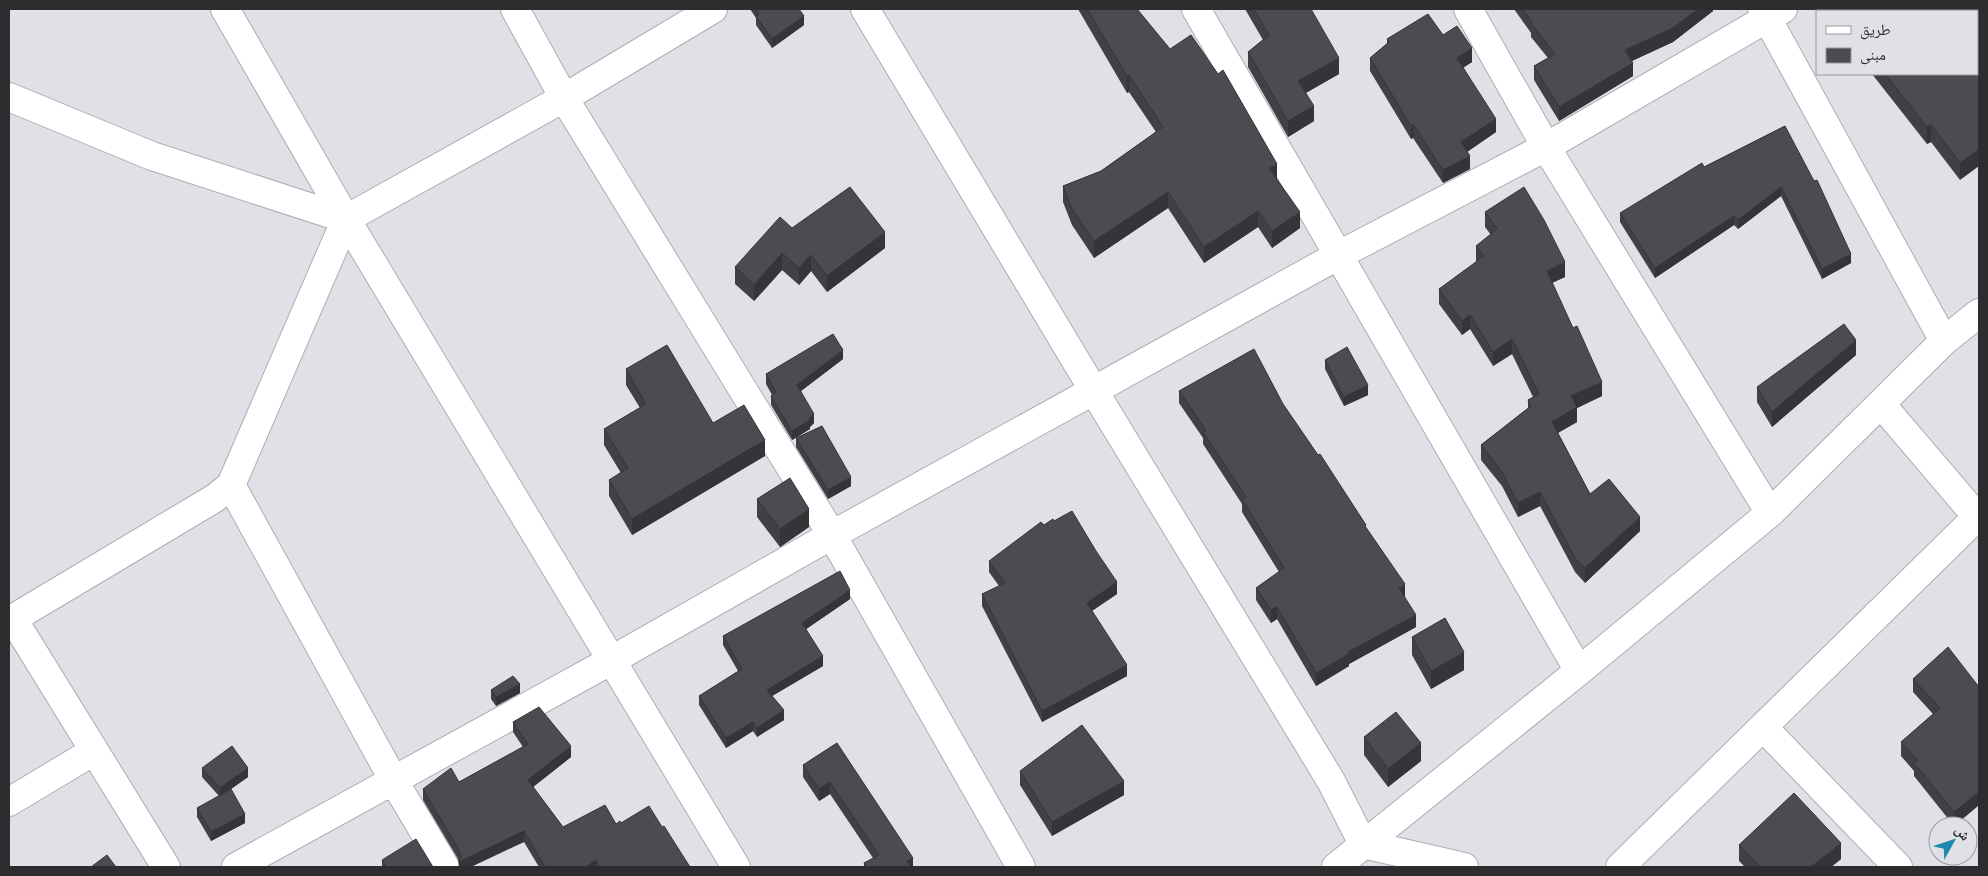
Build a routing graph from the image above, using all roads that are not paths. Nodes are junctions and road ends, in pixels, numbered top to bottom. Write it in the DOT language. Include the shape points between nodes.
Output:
graph roads {
  1 [pos="225,9"];
  2 [pos="515,9"];
  3 [pos="713,9"];
  4 [pos="865,9"];
  5 [pos="1196,9"];
  6 [pos="1468,9"];
  7 [pos="1771,12"];
  8 [pos="9,97"];
  9 [pos="564,98"];
  10 [pos="1546,147"];
  11 [pos="346,219"];
  12 [pos="1340,255"];
  13 [pos="1979,314"];
  14 [pos="1944,341"];
  15 [pos="1094,391"];
  16 [pos="1881,404"];
  17 [pos="231,485"];
  18 [pos="1770,513"];
  19 [pos="1979,517"];
  20 [pos="832,535"];
  21 [pos="11,620"];
  22 [pos="612,660"];
  23 [pos="1579,671"];
  24 [pos="1763,727"];
  25 [pos="94,751"];
  26 [pos="394,781"];
  27 [pos="9,802"];
  28 [pos="1363,844"];
  29 [pos="166,867"];
  30 [pos="236,867"];
  31 [pos="445,867"];
  32 [pos="736,867"];
  33 [pos="1021,867"];
  34 [pos="1336,867"];
  35 [pos="1464,867"];
  36 [pos="1620,867"];
  37 [pos="1898,867"];
  1 -- 11 [label="street"];
  2 -- 9 [label="street"];
  3 -- 9 [label="street"];
  4 -- 15 [label="street"];
  5 -- 12 [label="street"];
  6 -- 10 [label="street"];
  7 -- 10 [label="street"];
  7 -- 14 [label="street"];
  8 -- 11 [label="street" via="152,156"];
  9 -- 11 [label="street"];
  9 -- 20 [label="street"];
  10 -- 12 [label="street"];
  10 -- 18 [label="street"];
  11 -- 17 [label="street"];
  11 -- 22 [label="street"];
  12 -- 15 [label="street"];
  12 -- 23 [label="street"];
  13 -- 14 [label="street"];
  14 -- 16 [label="street"];
  15 -- 20 [label="street"];
  15 -- 28 [label="street" via="1331,781"];
  16 -- 18 [label="street"];
  16 -- 19 [label="street"];
  17 -- 21 [label="street" via="215,498"];
  17 -- 26 [label="street"];
  18 -- 23 [label="street"];
  19 -- 24 [label="street"];
  20 -- 22 [label="street"];
  20 -- 33 [label="street"];
  21 -- 25 [label="street"];
  22 -- 26 [label="street"];
  22 -- 32 [label="street"];
  23 -- 28 [label="street"];
  24 -- 36 [label="street"];
  24 -- 37 [label="street"];
  25 -- 27 [label="street"];
  25 -- 29 [label="street"];
  26 -- 30 [label="street"];
  26 -- 31 [label="street"];
  28 -- 34 [label="street"];
  28 -- 35 [label="street"];
}
